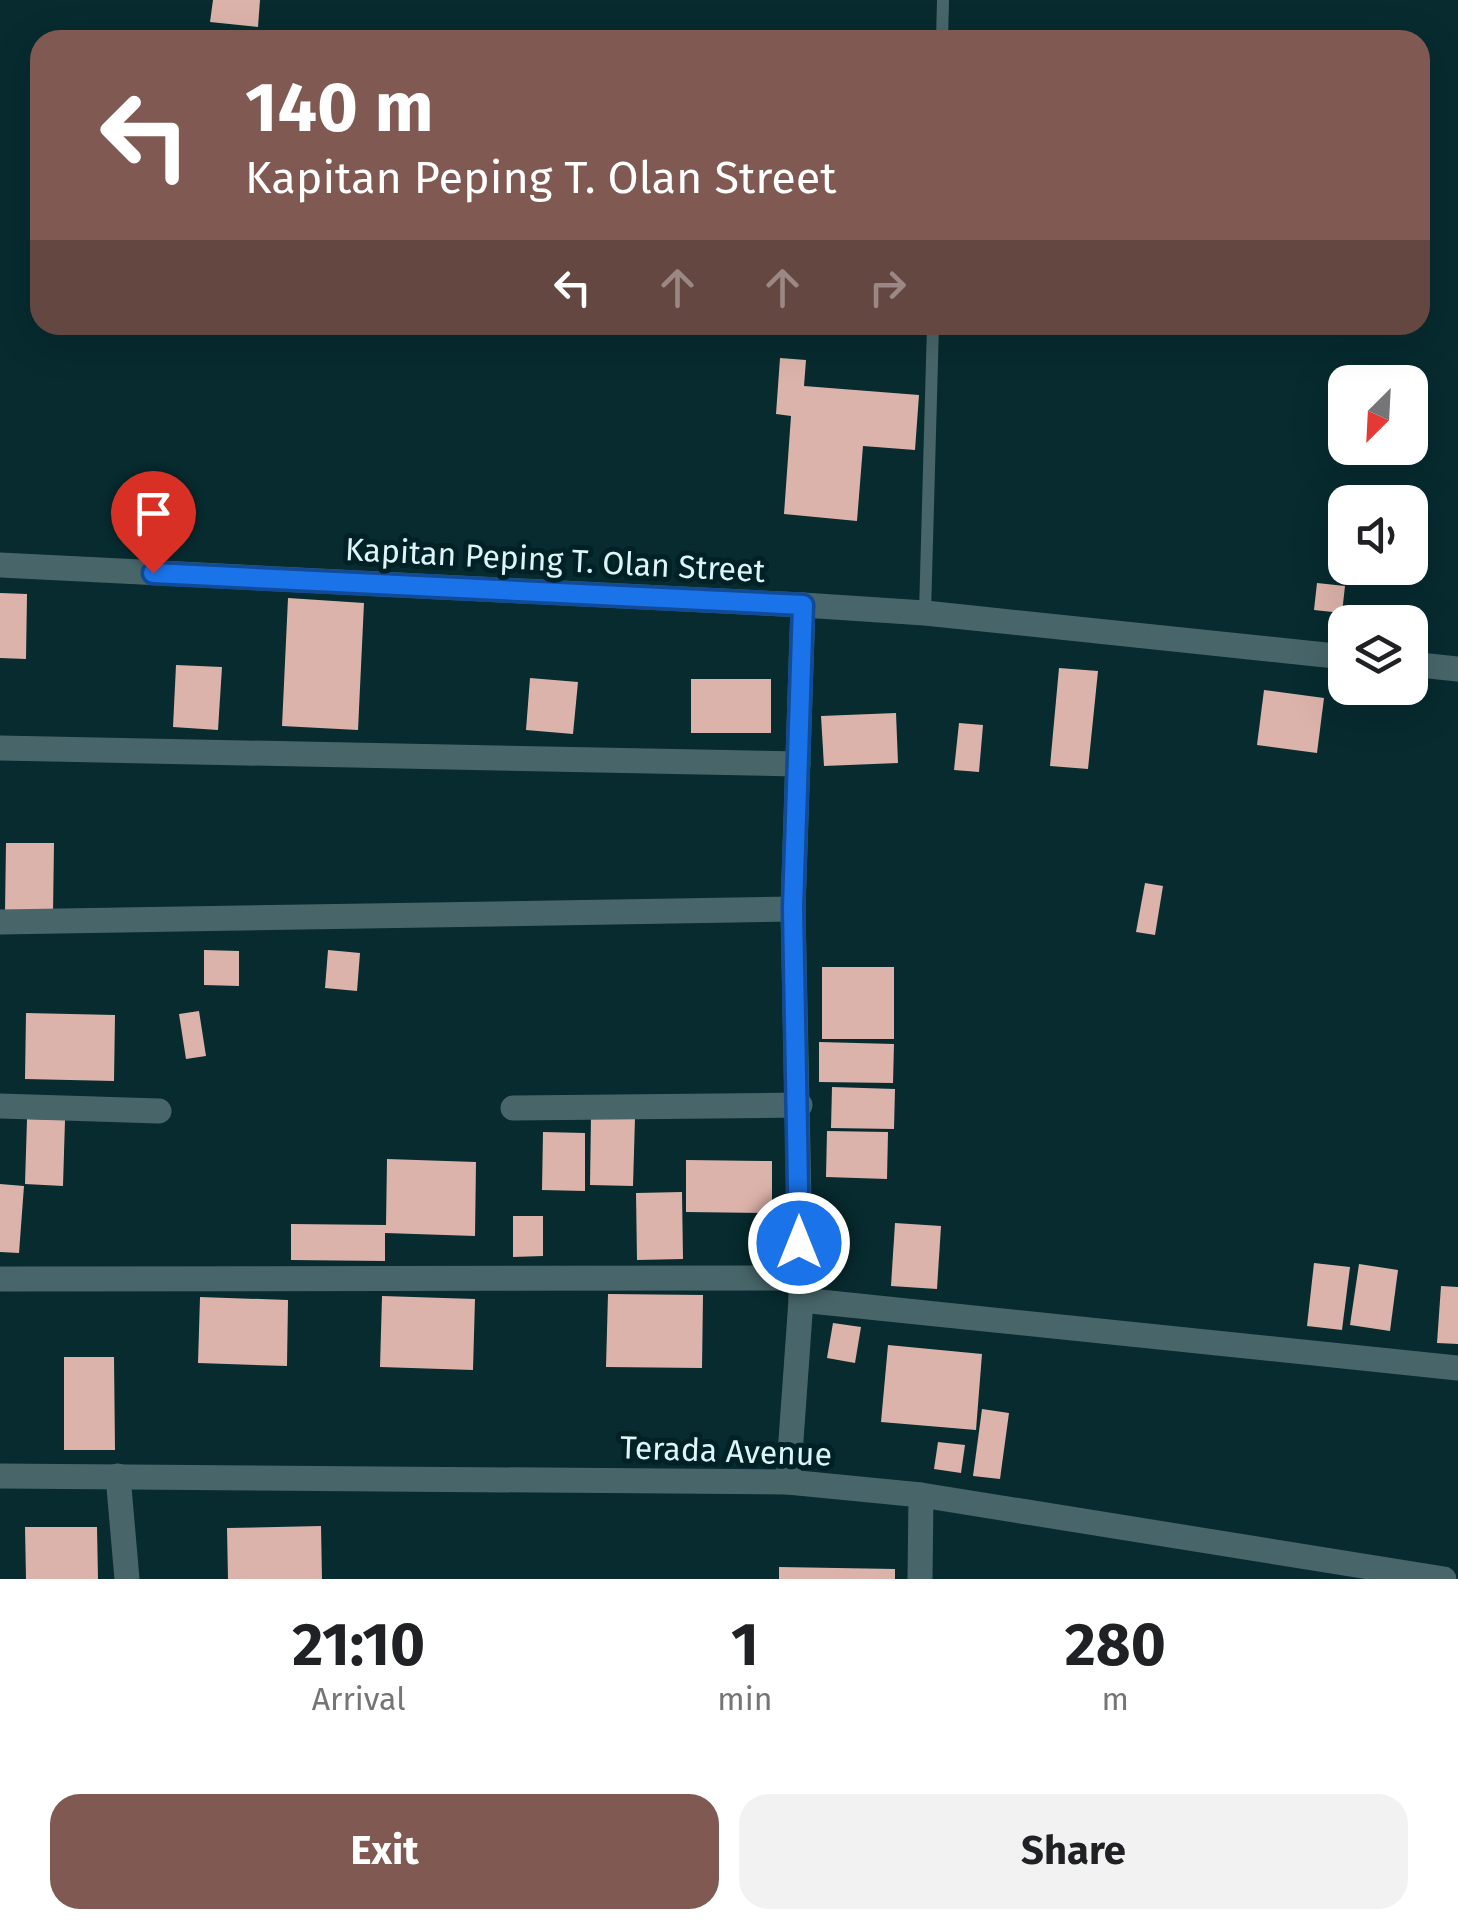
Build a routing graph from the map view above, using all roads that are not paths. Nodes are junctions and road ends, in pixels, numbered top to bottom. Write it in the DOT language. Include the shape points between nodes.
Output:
graph roads {
  1 [pos="943,0"];
  2 [pos="942,30"];
  3 [pos="934,335"];
  4 [pos="0,565"];
  5 [pos="803,605"];
  6 [pos="925,613"];
  7 [pos="1328,655"];
  8 [pos="1428,666"];
  9 [pos="1458,669"];
  10 [pos="0,748"];
  11 [pos="798,764"];
  12 [pos="793,908"];
  13 [pos="0,922"];
  14 [pos="800,1105"];
  15 [pos="0,1106"];
  16 [pos="513,1108"];
  17 [pos="159,1111"];
  18 [pos="0,1279"];
  19 [pos="800,1289"];
  20 [pos="1458,1368"];
  21 [pos="0,1476"];
  22 [pos="118,1476"];
  23 [pos="788,1482"];
  24 [pos="922,1494"];
  25 [pos="127,1579"];
  26 [pos="920,1579"];
  27 [pos="1444,1579"];
  1 -- 2 [label="lane"];
  3 -- 6 [label="lane"];
  4 -- 5 [label="street, Kapitan Peping T. Olan Street"];
  5 -- 6 [label="street, Kapitan Peping T. Olan Street"];
  5 -- 11 [label="street"];
  6 -- 7 [label="street, Kapitan Peping T. Olan Street"];
  8 -- 9 [label="street"];
  10 -- 11 [label="street"];
  11 -- 12 [label="street"];
  12 -- 13 [label="street"];
  12 -- 14 [label="street"];
  14 -- 16 [label="street"];
  14 -- 19 [label="street"];
  15 -- 17 [label="street"];
  18 -- 19 [label="street"];
  19 -- 20 [label="street"];
  19 -- 23 [label="street"];
  21 -- 22 [label="street, Terada Avenue"];
  22 -- 23 [label="street, Terada Avenue"];
  22 -- 25 [label="street"];
  23 -- 24 [label="street, Terada Avenue"];
  24 -- 26 [label="street"];
  24 -- 27 [label="street, Terada Avenue"];
}
